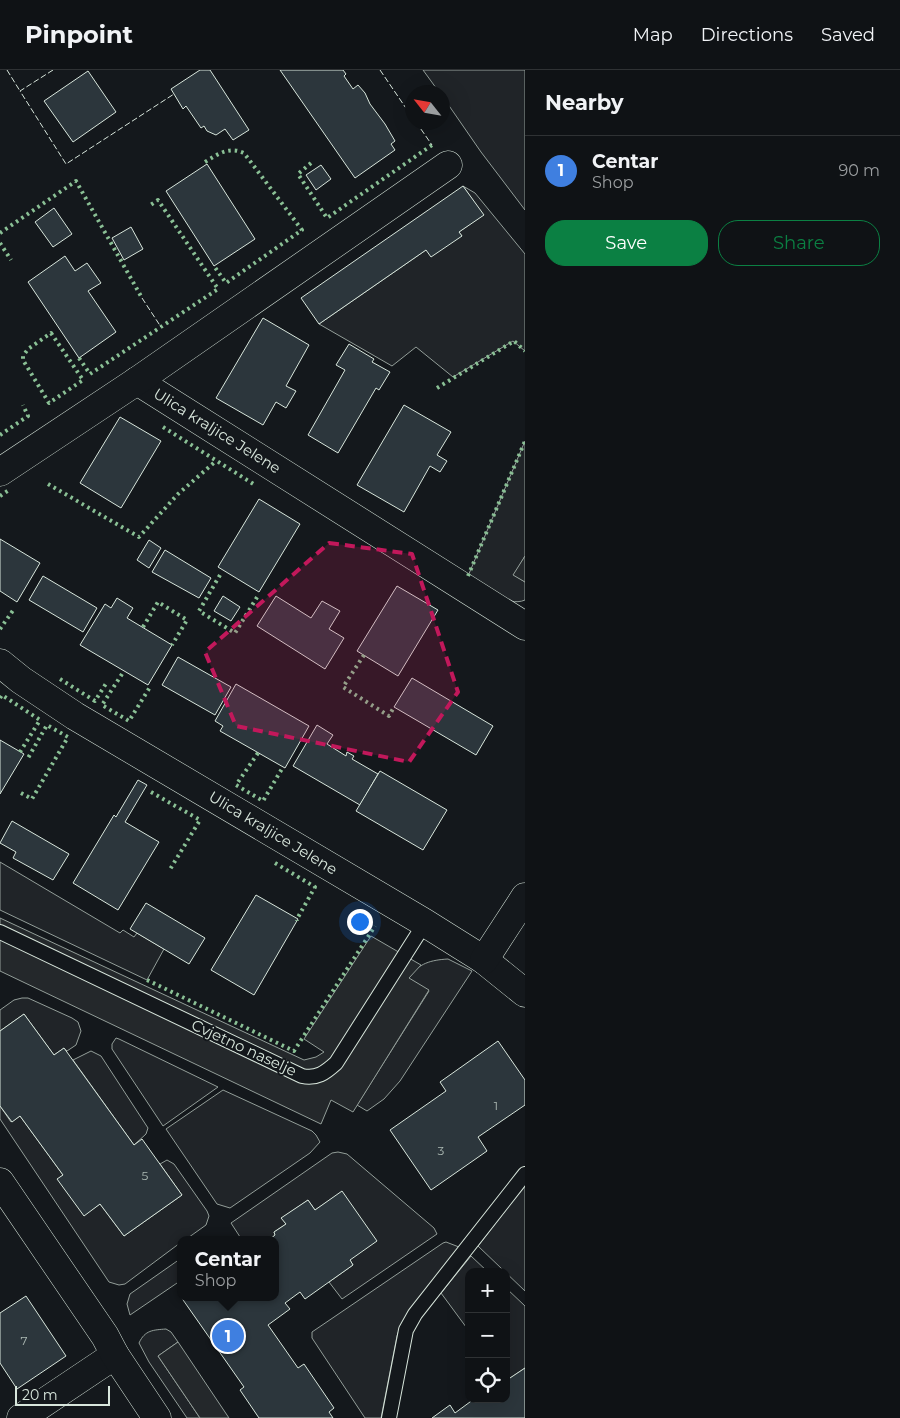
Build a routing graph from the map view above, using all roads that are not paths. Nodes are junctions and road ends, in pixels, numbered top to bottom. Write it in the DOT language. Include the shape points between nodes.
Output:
graph roads {
  1 [pos="448,164"];
  2 [pos="137,381"];
  3 [pos="0,472"];
  4 [pos="525,626"];
  5 [pos="0,663"];
  6 [pos="525,897"];
  7 [pos="426,923"];
  8 [pos="0,932"];
  9 [pos="484,960"];
  10 [pos="525,993"];
  11 [pos="525,1174"];
  12 [pos="0,1182"];
  13 [pos="115,1355"];
  14 [pos="21,1418"];
  15 [pos="157,1418"];
  16 [pos="389,1418"];
  1 -- 2 [label="street, Ulica kraljice Jelene"];
  2 -- 3 [label="street, Ulica kraljice Jelene"];
  2 -- 4 [label="street, Ulica kraljice Jelene"];
  5 -- 7 [label="street, Ulica kraljice Jelene" via="75,716"];
  6 -- 9 [label="street"];
  7 -- 8 [label="lane, Cvjetno naselje" via="336,1063 316,1077 302,1076"];
  7 -- 9 [label="street, Ulica kraljice Jelene"];
  9 -- 10 [label="street"];
  11 -- 16 [label="lane" via="409,1324"];
  12 -- 13 [label="street"];
  13 -- 14 [label="street"];
  13 -- 15 [label="street"];
}
